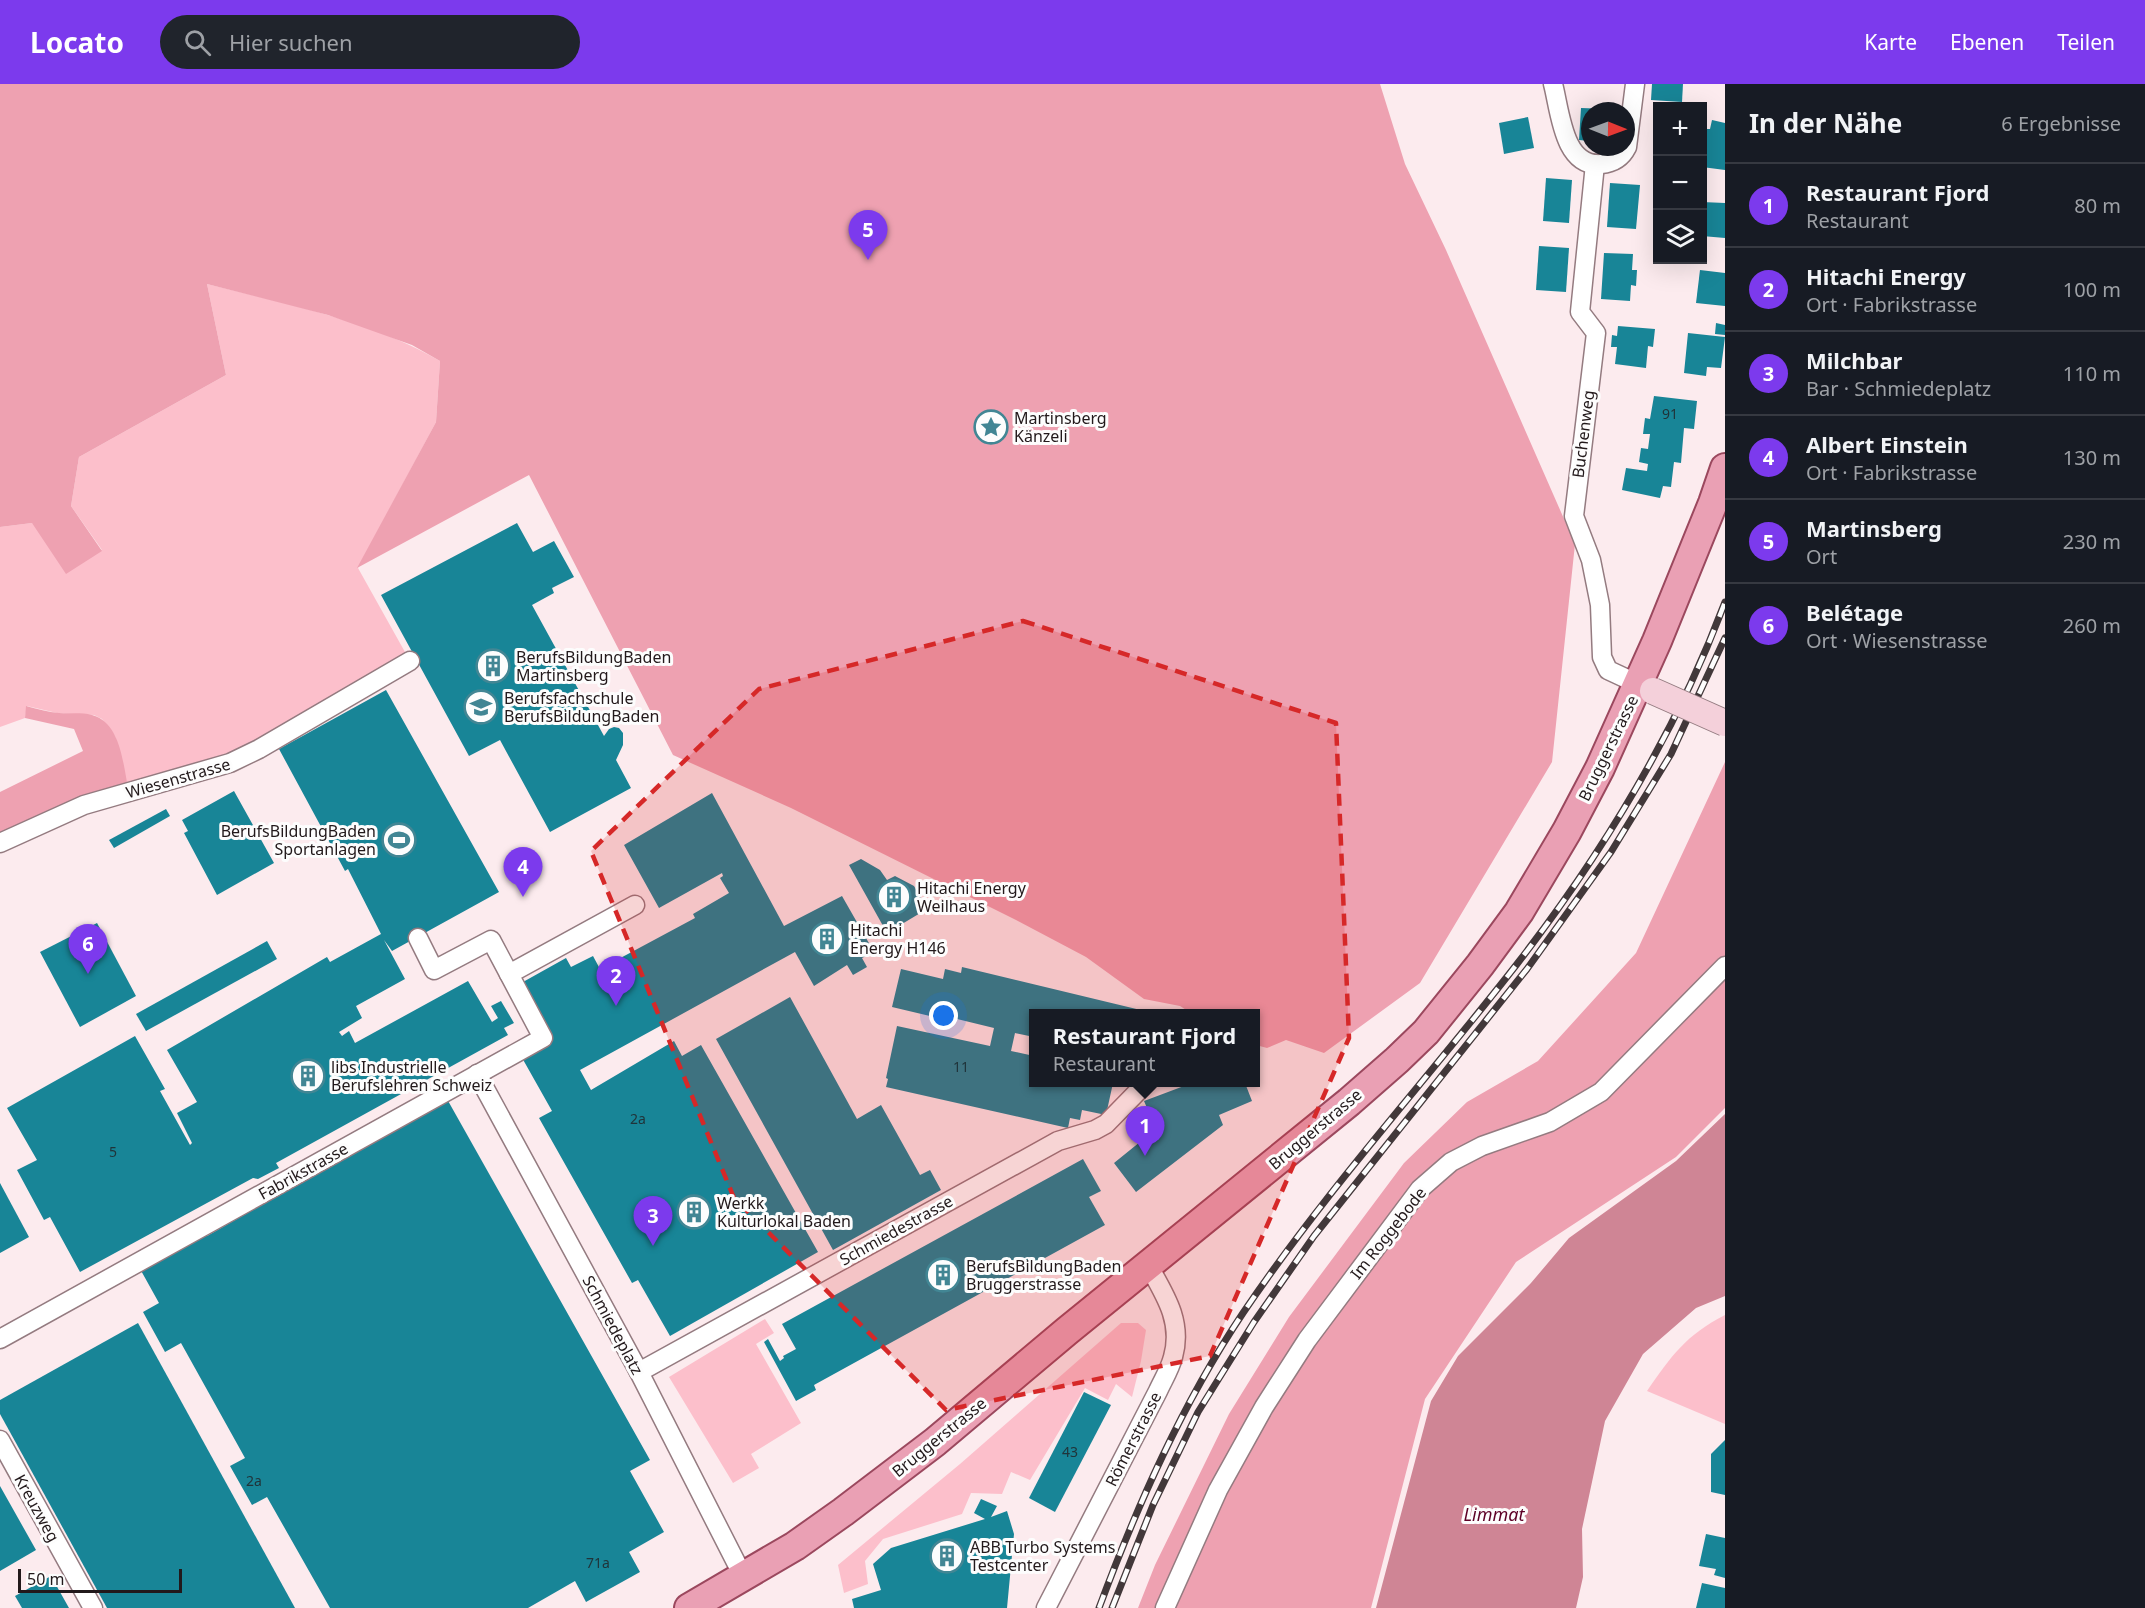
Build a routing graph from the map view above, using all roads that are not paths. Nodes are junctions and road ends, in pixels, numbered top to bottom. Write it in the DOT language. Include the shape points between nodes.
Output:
graph roads {
  1 [pos="1553,84"];
  2 [pos="1635,84"];
  3 [pos="1595,164"];
  4 [pos="1725,468"];
  5 [pos="410,661"];
  6 [pos="1646,688"];
  7 [pos="1725,723"];
  8 [pos="0,843"];
  9 [pos="635,905"];
  10 [pos="418,938"];
  11 [pos="1725,966"];
  12 [pos="509,974"];
  13 [pos="477,1074"];
  14 [pos="1143,1087"];
  15 [pos="1148,1265"];
  16 [pos="0,1339"];
  17 [pos="639,1372"];
  18 [pos="0,1440"];
  19 [pos="744,1578"];
  20 [pos="93,1608"];
  21 [pos="689,1608"];
  22 [pos="1046,1608"];
  23 [pos="1165,1608"];
  1 -- 3 [label="street" via="1570,147 1580,158"];
  2 -- 3 [label="street" via="1627,147 1612,161"];
  3 -- 6 [label="street, Buchenweg" via="1580,312 1596,333 1574,516 1591,560 1598,594 1602,657 1608,670"];
  4 -- 6 [label="main road, Bruggerstrasse"];
  5 -- 8 [label="street, Wiesenstrasse" via="230,763 84,805"];
  6 -- 7 [label="main road, bridge"];
  6 -- 15 [label="main road, Bruggerstrasse" via="1519,912 1426,1032 1349,1102"];
  9 -- 12 [label="street"];
  10 -- 12 [label="street, Fabrikstrasse" via="434,970 491,940"];
  11 -- 23 [label="street, Im Roggebode" via="1601,1092 1550,1122 1482,1146 1451,1162 1420,1190 1307,1340 1264,1407 1218,1490"];
  12 -- 13 [label="street, Fabrikstrasse" via="543,1038"];
  13 -- 16 [label="street, Fabrikstrasse"];
  13 -- 17 [label="street, Schmiedeplatz"];
  14 -- 17 [label="street, Schmiedestrasse" via="1101,1127 1058,1141"];
  15 -- 19 [label="main road, Bruggerstrasse" via="883,1482"];
  15 -- 22 [label="street, Römerstrasse" via="1175,1317 1173,1357"];
  17 -- 19 [label="street, Schmiedeplatz"];
  18 -- 20 [label="street, Kreuzweg"];
  19 -- 21 [label="main road, Bruggerstrasse"];
}
